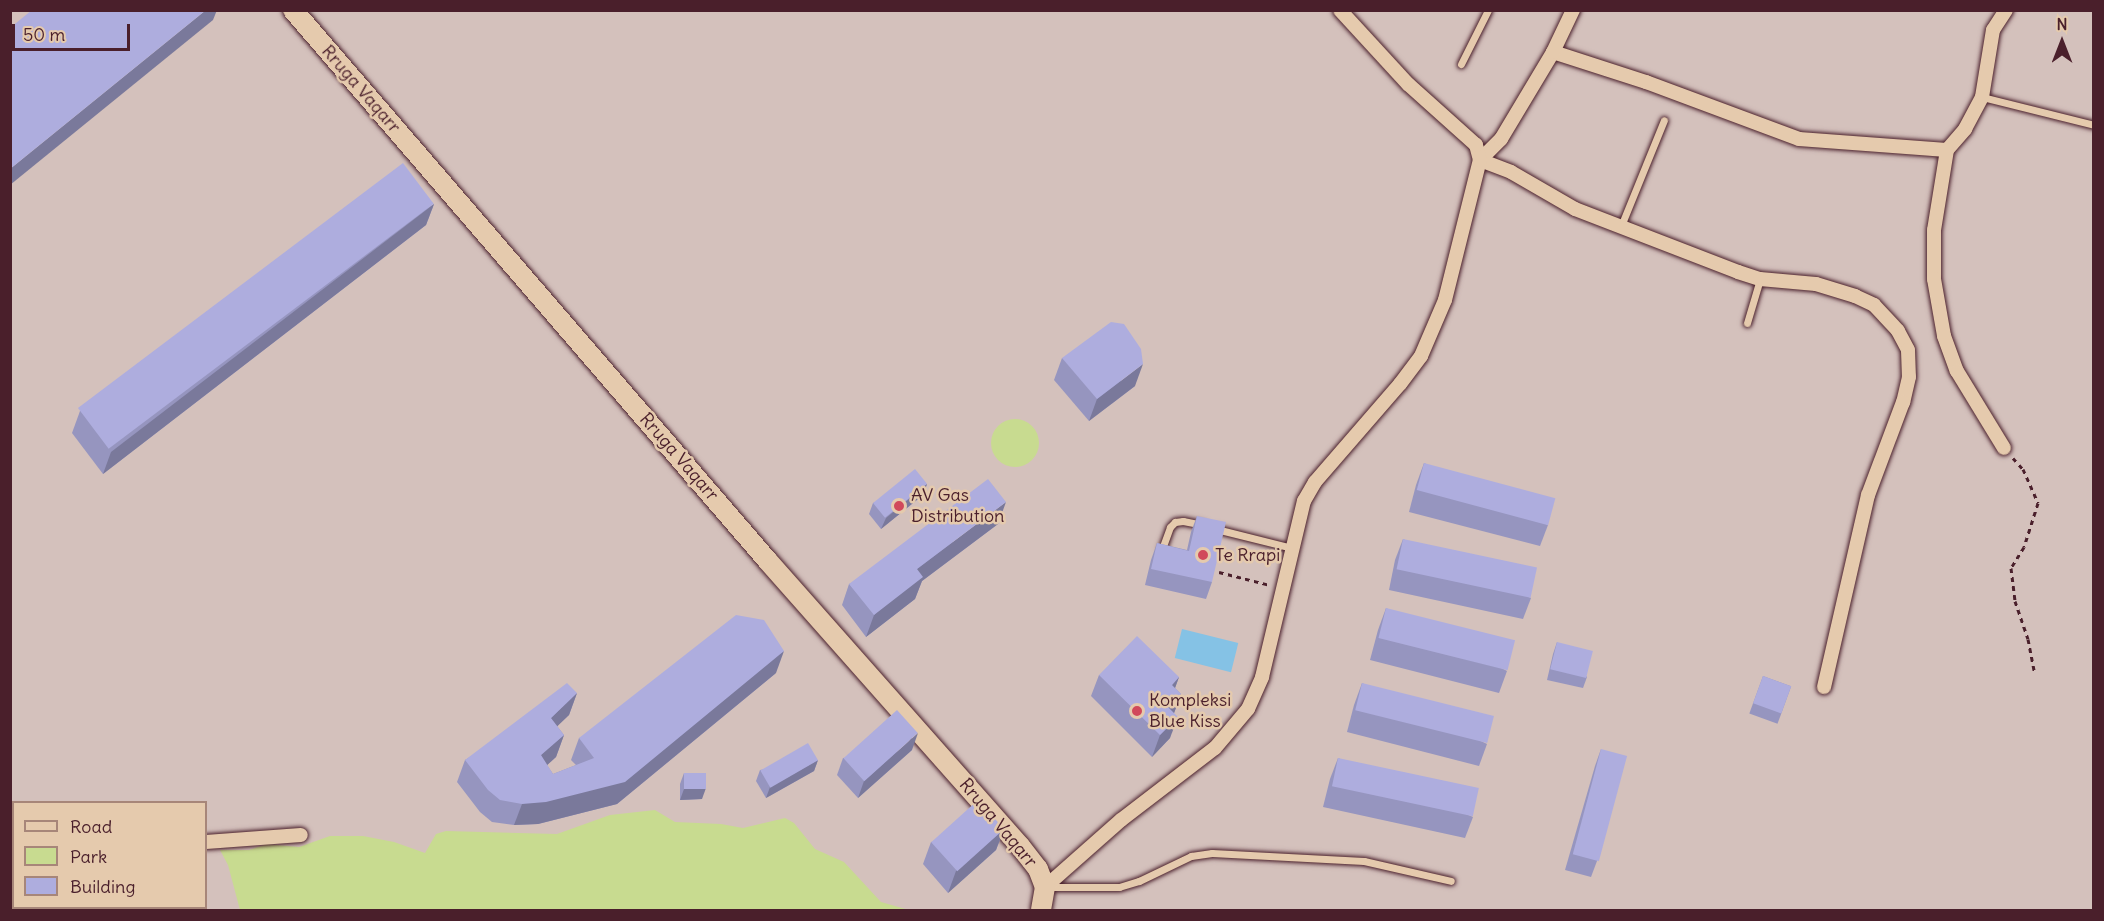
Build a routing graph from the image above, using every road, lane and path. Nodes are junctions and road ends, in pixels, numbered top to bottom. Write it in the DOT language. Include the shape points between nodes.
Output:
graph roads {
  1 [pos="293,10"];
  2 [pos="1340,10"];
  3 [pos="1488,10"];
  4 [pos="1573,10"];
  5 [pos="2006,10"];
  6 [pos="1552,52"];
  7 [pos="1461,64"];
  8 [pos="1982,97"];
  9 [pos="1664,120"];
  10 [pos="2094,125"];
  11 [pos="1947,150"];
  12 [pos="1480,160"];
  13 [pos="1620,227"];
  14 [pos="1760,279"];
  15 [pos="1747,323"];
  16 [pos="2004,448"];
  17 [pos="1292,548"];
  18 [pos="1162,549"];
  19 [pos="1219,572"];
  20 [pos="1282,588"];
  21 [pos="2034,671"];
  22 [pos="1824,687"];
  23 [pos="300,835"];
  24 [pos="207,842"];
  25 [pos="1451,880"];
  26 [pos="1045,887"];
  27 [pos="1041,910"];
  1 -- 26 [label="main road, Rruga Vaqarr" via="767,560 1020,846 1038,869"];
  2 -- 12 [label="street" via="1408,84 1468,135"];
  3 -- 7 [label="lane"];
  4 -- 6 [label="street"];
  5 -- 8 [label="street" via="1993,30"];
  6 -- 11 [label="street" via="1799,139"];
  6 -- 12 [label="street" via="1501,139"];
  8 -- 10 [label="lane"];
  8 -- 11 [label="street" via="1965,129"];
  9 -- 13 [label="lane"];
  11 -- 16 [label="street" via="1934,230 1934,279 1944,336 1957,371"];
  12 -- 13 [label="street" via="1504,168 1575,209"];
  12 -- 17 [label="street" via="1454,269 1421,356 1315,482 1304,501"];
  13 -- 14 [label="street"];
  14 -- 15 [label="lane"];
  14 -- 22 [label="street" via="1816,284 1874,305 1908,350 1909,376 1903,402 1868,495"];
  16 -- 21 [label="path" via="2023,469 2038,503 2024,547 2011,568 2015,601"];
  17 -- 18 [label="lane" via="1183,520 1170,527"];
  17 -- 20 [label="street"];
  19 -- 20 [label="path"];
  20 -- 26 [label="street" via="1260,685 1236,727 1199,762 1121,820"];
  23 -- 24 [label="street"];
  25 -- 26 [label="lane" via="1364,861 1212,853 1191,856 1119,887"];
  26 -- 27 [label="main road, Rruga Vaqarr"];
}
